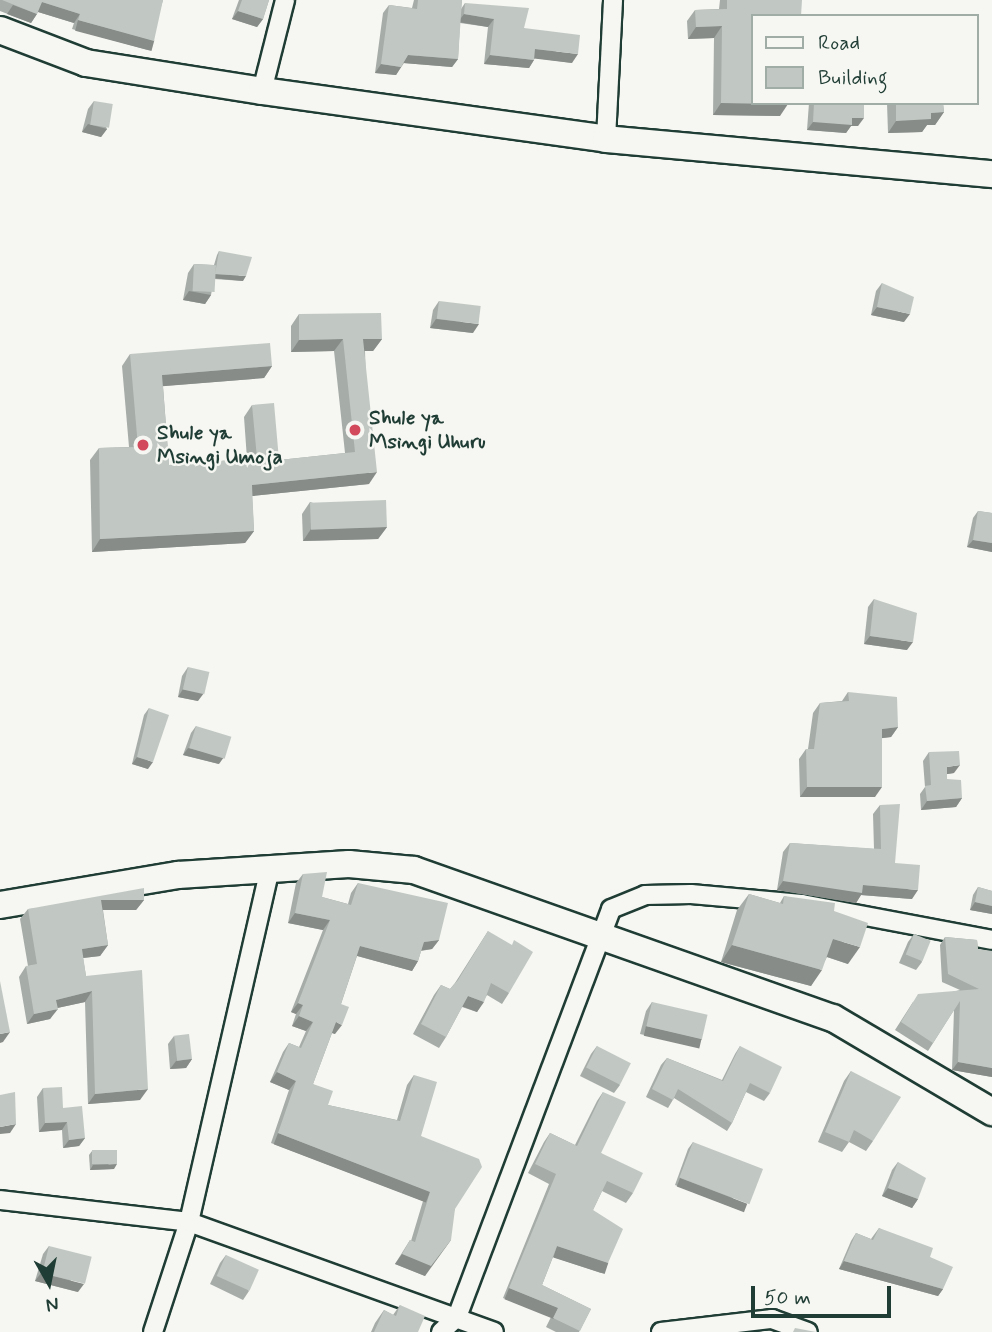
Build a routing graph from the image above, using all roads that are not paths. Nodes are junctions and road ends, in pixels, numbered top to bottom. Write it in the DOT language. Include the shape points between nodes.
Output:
graph roads {
  1 [pos="285,0"];
  2 [pos="613,0"];
  3 [pos="0,30"];
  4 [pos="262,91"];
  5 [pos="606,139"];
  6 [pos="992,174"];
  7 [pos="270,869"];
  8 [pos="0,905"];
  9 [pos="604,936"];
  10 [pos="992,940"];
  11 [pos="992,1112"];
  12 [pos="0,1200"];
  13 [pos="189,1222"];
  14 [pos="457,1317"];
  15 [pos="153,1332"];
  16 [pos="441,1332"];
  17 [pos="494,1332"];
  18 [pos="661,1332"];
  19 [pos="808,1332"];
  1 -- 4 [label="street"];
  2 -- 5 [label="street"];
  3 -- 4 [label="street" via="86,63"];
  4 -- 5 [label="street"];
  5 -- 6 [label="street"];
  7 -- 8 [label="street" via="178,875"];
  7 -- 9 [label="street" via="349,864 414,870"];
  7 -- 13 [label="street"];
  9 -- 10 [label="street" via="611,909 627,899 691,894 802,904"];
  9 -- 11 [label="street" via="833,1018"];
  9 -- 14 [label="street"];
  12 -- 13 [label="street"];
  13 -- 14 [label="street"];
  13 -- 15 [label="street"];
  14 -- 16 [label="street"];
  14 -- 17 [label="street"];
  18 -- 19 [label="street" via="772,1319"];
}
